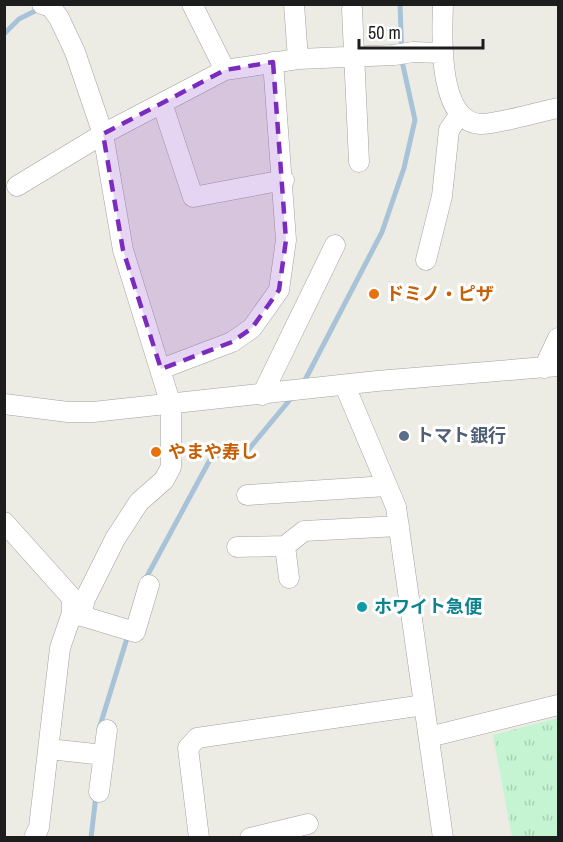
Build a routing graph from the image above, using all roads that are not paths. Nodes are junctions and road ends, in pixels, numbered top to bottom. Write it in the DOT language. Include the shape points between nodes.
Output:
graph roads {
  1 [pos="192,4"];
  2 [pos="294,4"];
  3 [pos="443,4"];
  4 [pos="49,5"];
  5 [pos="352,9"];
  6 [pos="441,53"];
  7 [pos="355,56"];
  8 [pos="298,58"];
  9 [pos="273,62"];
  10 [pos="225,70"];
  11 [pos="162,103"];
  12 [pos="558,108"];
  13 [pos="460,114"];
  14 [pos="103,135"];
  15 [pos="358,162"];
  16 [pos="284,180"];
  17 [pos="17,186"];
  18 [pos="335,245"];
  19 [pos="426,260"];
  20 [pos="558,338"];
  21 [pos="551,367"];
  22 [pos="161,369"];
  23 [pos="345,386"];
  24 [pos="262,395"];
  25 [pos="4,404"];
  26 [pos="171,405"];
  27 [pos="387,486"];
  28 [pos="247,495"];
  29 [pos="4,522"];
  30 [pos="399,526"];
  31 [pos="285,546"];
  32 [pos="237,547"];
  33 [pos="289,578"];
  34 [pos="149,585"];
  35 [pos="76,614"];
  36 [pos="424,705"];
  37 [pos="558,705"];
  38 [pos="107,730"];
  39 [pos="429,737"];
  40 [pos="49,749"];
  41 [pos="98,754"];
  42 [pos="99,792"];
  43 [pos="308,824"];
  44 [pos="34,837"];
  45 [pos="199,837"];
  46 [pos="250,837"];
  47 [pos="443,837"];
  1 -- 10 [label="street"];
  2 -- 8 [label="street"];
  3 -- 6 [label="street"];
  4 -- 14 [label="street" via="75,52"];
  5 -- 7 [label="street"];
  6 -- 7 [label="street"];
  6 -- 13 [label="street" via="450,94"];
  7 -- 8 [label="street"];
  7 -- 15 [label="street"];
  8 -- 9 [label="street"];
  9 -- 10 [label="street"];
  9 -- 16 [label="street"];
  10 -- 11 [label="street"];
  11 -- 14 [label="street"];
  11 -- 16 [label="street" via="193,197"];
  12 -- 13 [label="street" via="480,124"];
  13 -- 19 [label="street" via="449,130 442,196"];
  14 -- 17 [label="street"];
  14 -- 22 [label="street" via="123,250"];
  16 -- 22 [label="street" via="286,240 279,290 252,328 232,342"];
  18 -- 24 [label="street"];
  20 -- 21 [label="street"];
  21 -- 23 [label="street"];
  22 -- 26 [label="street"];
  23 -- 24 [label="street"];
  23 -- 27 [label="street"];
  24 -- 26 [label="street"];
  25 -- 26 [label="street" via="68,412"];
  26 -- 35 [label="street" via="171,467 164,480 139,502 115,539"];
  27 -- 28 [label="street"];
  27 -- 30 [label="street"];
  29 -- 35 [label="street" via="72,598"];
  30 -- 31 [label="street" via="304,531"];
  30 -- 36 [label="street"];
  31 -- 32 [label="street"];
  31 -- 33 [label="street"];
  34 -- 35 [label="street" via="135,632"];
  35 -- 40 [label="street" via="60,648"];
  36 -- 39 [label="street"];
  36 -- 45 [label="street" via="197,738 188,748"];
  37 -- 39 [label="street"];
  38 -- 41 [label="street"];
  39 -- 47 [label="street"];
  40 -- 41 [label="street"];
  40 -- 44 [label="street" via="39,827"];
  41 -- 42 [label="street"];
  43 -- 46 [label="street"];
}
